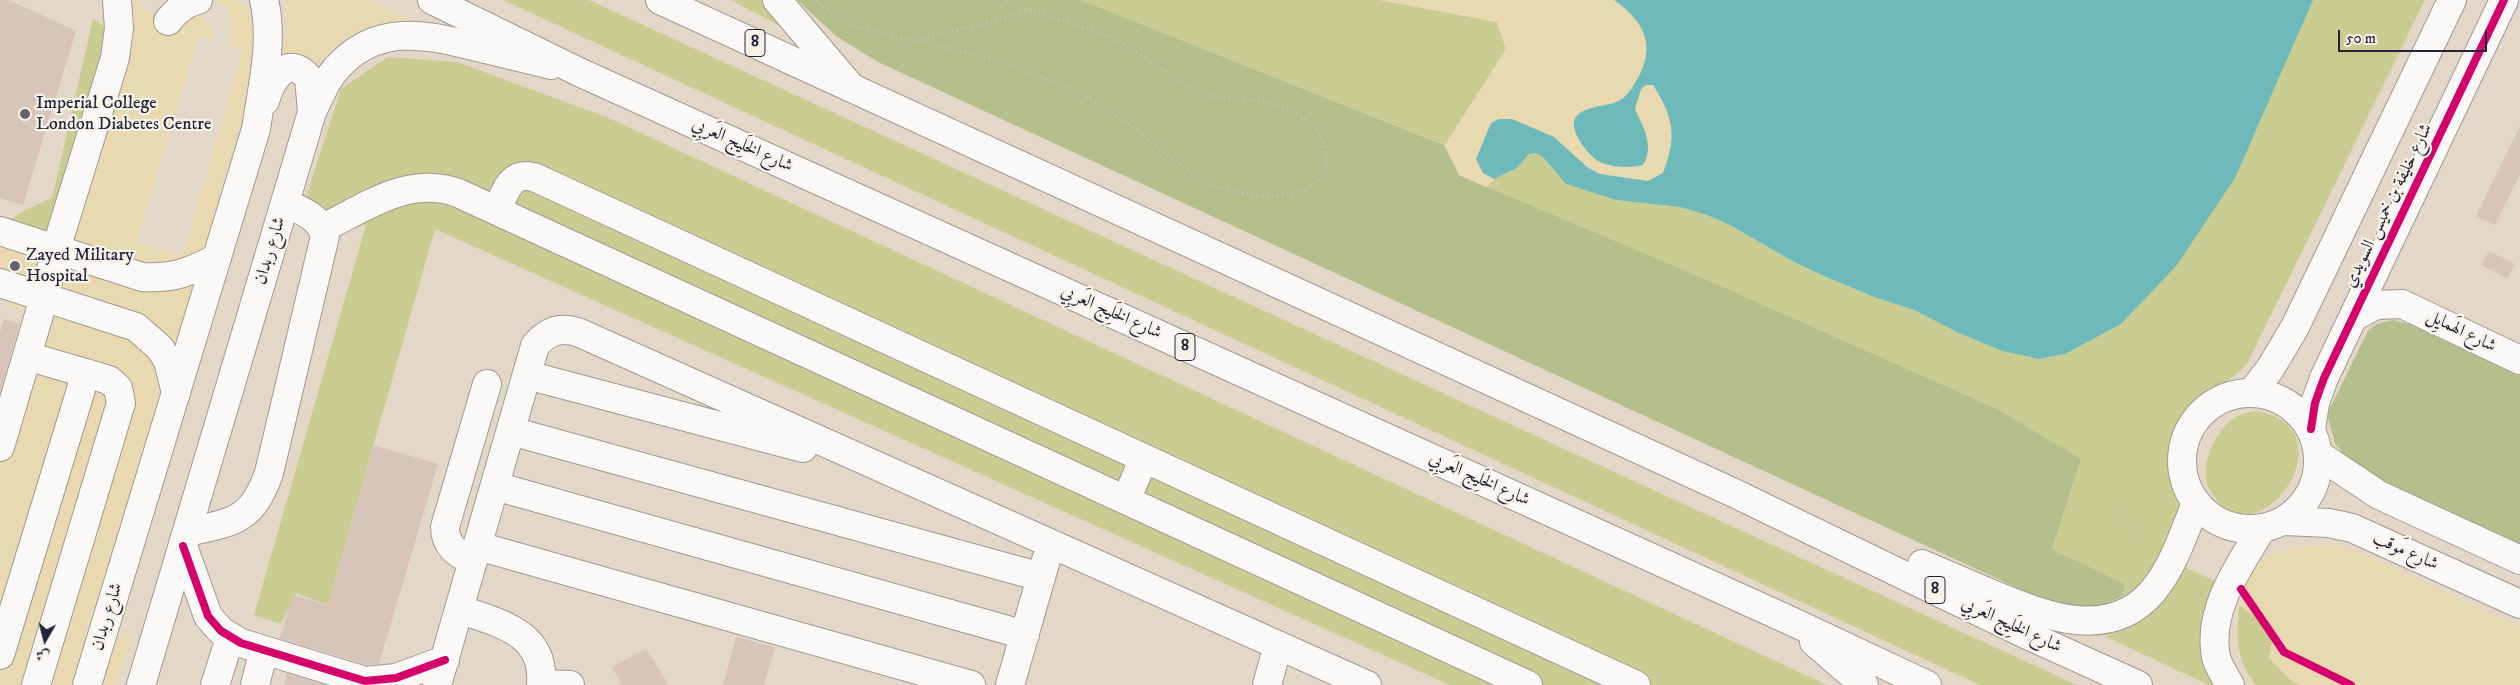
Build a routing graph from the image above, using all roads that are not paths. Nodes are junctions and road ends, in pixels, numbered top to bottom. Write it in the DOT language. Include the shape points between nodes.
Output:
graph roads {
  1 [pos="117,0"];
  2 [pos="198,0"];
  3 [pos="264,0"];
  4 [pos="432,0"];
  5 [pos="660,0"];
  6 [pos="777,0"];
  7 [pos="2452,0"];
  8 [pos="2504,0"];
  9 [pos="168,10"];
  10 [pos="579,72"];
  11 [pos="850,86"];
  12 [pos="312,112"];
  13 [pos="256,129"];
  14 [pos="286,203"];
  15 [pos="497,210"];
  16 [pos="323,228"];
  17 [pos="0,231"];
  18 [pos="56,249"];
  19 [pos="217,258"];
  20 [pos="2380,260"];
  21 [pos="0,283"];
  22 [pos="44,298"];
  23 [pos="2402,304"];
  24 [pos="2353,317"];
  25 [pos="27,356"];
  26 [pos="2520,360"];
  27 [pos="86,373"];
  28 [pos="527,375"];
  29 [pos="487,384"];
  30 [pos="2252,392"];
  31 [pos="176,393"];
  32 [pos="2311,429"];
  33 [pos="511,431"];
  34 [pos="0,447"];
  35 [pos="2319,455"];
  36 [pos="1144,458"];
  37 [pos="882,468"];
  38 [pos="495,486"];
  39 [pos="1734,493"];
  40 [pos="1126,500"];
  41 [pos="2196,503"];
  42 [pos="2273,524"];
  43 [pos="185,539"];
  44 [pos="1050,544"];
  45 [pos="475,554"];
  46 [pos="2520,560"];
  47 [pos="1041,577"];
  48 [pos="2520,604"];
  49 [pos="459,609"];
  50 [pos="1791,621"];
  51 [pos="5,624"];
  52 [pos="1025,635"];
  53 [pos="50,638"];
  54 [pos="230,638"];
  55 [pos="1278,645"];
  56 [pos="264,650"];
  57 [pos="0,655"];
  58 [pos="441,672"];
  59 [pos="373,683"];
  60 [pos="541,684"];
  61 [pos="36,685"];
  62 [pos="87,685"];
  63 [pos="141,685"];
  64 [pos="215,685"];
  65 [pos="255,685"];
  66 [pos="570,685"];
  67 [pos="971,685"];
  68 [pos="1010,685"];
  69 [pos="1267,685"];
  70 [pos="1367,685"];
  71 [pos="1528,685"];
  72 [pos="1636,685"];
  73 [pos="1864,685"];
  74 [pos="1926,685"];
  75 [pos="2138,685"];
  76 [pos="2230,685"];
  1 -- 18 [label="main road" via="119,28 115,58"];
  2 -- 9 [label="main road" via="176,11"];
  3 -- 13 [label="main road, شارع ربدان" via="268,38"];
  4 -- 10 [label="main road, شارع الخَلِيج العَربِي / 8"];
  5 -- 11 [label="main road, شارع الخَلِيج العَربِي / 8"];
  6 -- 11 [label="main road"];
  7 -- 30 [label="main road, شارع خليفة بن خميس السويدي" via="2295,327"];
  8 -- 20 [label="main road, شارع خليفة بن خميس السويدي"];
  10 -- 12 [label="main road, شارع ربدان" via="434,36 388,36 359,49 335,70"];
  10 -- 50 [label="main road, شارع الخَلِيج العَربِي / 8"];
  11 -- 39 [label="main road, شارع الخَلِيج العَربِي / 8"];
  12 -- 13 [label="main road" via="309,78 301,70 288,68 270,83"];
  12 -- 14 [label="main road, شارع ربدان"];
  13 -- 19 [label="main road, شارع ربدان"];
  14 -- 16 [label="main road" via="314,218"];
  14 -- 43 [label="main road, شارع ربدان"];
  15 -- 16 [label="main road" via="441,186 420,186 398,191"];
  15 -- 36 [label="main road" via="508,184 527,175 534,176"];
  15 -- 40 [label="main road"];
  16 -- 43 [label="main road" via="324,245 262,494 250,510 234,520"];
  17 -- 18 [label="main road"];
  18 -- 19 [label="main road" via="142,277 180,276"];
  18 -- 22 [label="main road"];
  19 -- 31 [label="main road, شارع ربدان"];
  20 -- 23 [label="main road" via="2389,284"];
  20 -- 24 [label="main road, شارع خليفة بن خميس السويدي"];
  21 -- 22 [label="main road"];
  22 -- 25 [label="main road"];
  22 -- 31 [label="main road" via="136,327 149,336 168,362"];
  23 -- 24 [label="main road, شارع الهَمايِل" via="2376,305"];
  23 -- 26 [label="main road, شارع الهَمايِل"];
  24 -- 32 [label="main road, شارع خليفة بن خميس السويدي" via="2319,390"];
  25 -- 27 [label="main road"];
  25 -- 34 [label="main road"];
  27 -- 51 [label="main road"];
  27 -- 53 [label="main road" via="114,383 121,403"];
  28 -- 33 [label="main road"];
  28 -- 37 [label="main road"];
  28 -- 37 [label="main road" via="535,346 541,338 560,329 570,329"];
  29 -- 45 [label="main road" via="445,527 450,547 462,556"];
  30 -- 32 [label="main road" via="2286,402"];
  30 -- 41 [label="main road" via="2215,402 2200,414 2189,430 2183,448 2182,467 2186,486"];
  31 -- 62 [label="main road, شارع ربدان"];
  32 -- 35 [label="main road"];
  33 -- 38 [label="main road"];
  33 -- 47 [label="main road"];
  35 -- 42 [label="main road" via="2318,475 2311,493 2299,509"];
  35 -- 46 [label="main road" via="2379,495"];
  36 -- 40 [label="main road"];
  36 -- 72 [label="main road"];
  37 -- 44 [label="main road"];
  38 -- 45 [label="main road"];
  38 -- 52 [label="main road"];
  39 -- 41 [label="main road" via="1916,562 2039,614 2073,621 2104,619 2119,614 2152,593 2175,556"];
  39 -- 75 [label="main road, شارع الخَلِيج العَربِي / 8"];
  40 -- 71 [label="main road"];
  41 -- 42 [label="main road" via="2209,516 2244,529"];
  42 -- 48 [label="main road, شارع مَوقب" via="2314,521 2352,528"];
  42 -- 76 [label="main road" via="2229,584 2221,601 2216,624 2216,659"];
  43 -- 54 [label="main road" via="203,607 214,624"];
  43 -- 63 [label="main road, شارع ربدان"];
  44 -- 47 [label="main road"];
  44 -- 55 [label="main road"];
  45 -- 49 [label="main road"];
  45 -- 67 [label="main road"];
  47 -- 52 [label="main road"];
  49 -- 58 [label="main road"];
  49 -- 60 [label="main road" via="522,635 535,651"];
  50 -- 73 [label="main road"];
  50 -- 74 [label="main road, شارع الخَلِيج العَربِي / 8"];
  51 -- 53 [label="main road"];
  51 -- 57 [label="main road"];
  52 -- 68 [label="main road"];
  53 -- 61 [label="main road"];
  54 -- 56 [label="main road"];
  54 -- 64 [label="main road"];
  55 -- 69 [label="main road"];
  55 -- 70 [label="main road"];
  56 -- 59 [label="main road"];
  56 -- 65 [label="main road"];
  58 -- 59 [label="main road"];
  60 -- 66 [label="main road"];
}
